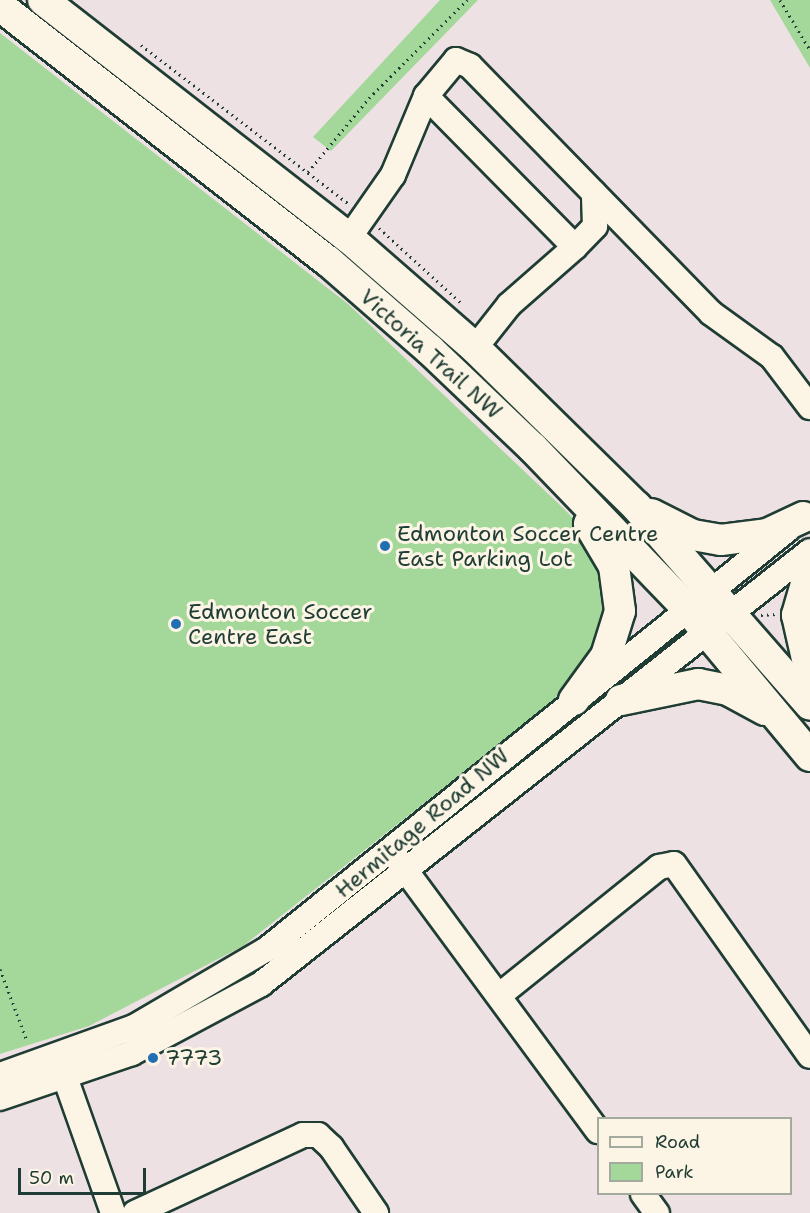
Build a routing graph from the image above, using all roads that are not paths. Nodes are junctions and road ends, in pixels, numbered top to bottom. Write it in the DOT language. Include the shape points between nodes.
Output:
graph roads {
  1 [pos="43,0"];
  2 [pos="0,6"];
  3 [pos="426,96"];
  4 [pos="594,193"];
  5 [pos="349,238"];
  6 [pos="574,247"];
  7 [pos="328,261"];
  8 [pos="475,348"];
  9 [pos="810,407"];
  10 [pos="532,447"];
  11 [pos="636,506"];
  12 [pos="806,514"];
  13 [pos="810,551"];
  14 [pos="810,570"];
  15 [pos="711,590"];
  16 [pos="688,609"];
  17 [pos="742,611"];
  18 [pos="708,633"];
  19 [pos="810,672"];
  20 [pos="574,700"];
  21 [pos="621,700"];
  22 [pos="810,705"];
  23 [pos="781,719"];
  24 [pos="810,756"];
  25 [pos="391,851"];
  26 [pos="407,871"];
  27 [pos="501,994"];
  28 [pos="810,1056"];
  29 [pos="61,1069"];
  30 [pos="0,1075"];
  31 [pos="0,1098"];
  32 [pos="597,1130"];
  33 [pos="644,1195"];
  34 [pos="113,1213"];
  35 [pos="135,1213"];
  36 [pos="376,1213"];
  37 [pos="657,1213"];
  1 -- 5 [label="main road, Victoria Trail NW"];
  2 -- 7 [label="main road, Victoria Trail NW"];
  3 -- 4 [label="street" via="456,60 470,66"];
  3 -- 5 [label="street" via="393,175"];
  3 -- 6 [label="street"];
  4 -- 6 [label="street" via="594,226"];
  4 -- 9 [label="street" via="711,313 772,357"];
  5 -- 7 [label="main road"];
  5 -- 8 [label="main road, Victoria Trail NW"];
  6 -- 8 [label="street" via="509,305"];
  7 -- 10 [label="main road, Victoria Trail NW"];
  8 -- 11 [label="main road, Victoria Trail NW"];
  10 -- 16 [label="main road, Victoria Trail NW"];
  10 -- 20 [label="main road" via="608,552 619,580 620,611 613,641"];
  11 -- 12 [label="main road" via="693,535 721,540 766,534"];
  11 -- 15 [label="main road, Victoria Trail NW"];
  12 -- 15 [label="street, Hermitage Road NW"];
  13 -- 17 [label="street, Hermitage Road NW"];
  14 -- 19 [label="main road" via="797,615"];
  15 -- 16 [label="street, Hermitage Road NW"];
  15 -- 17 [label="main road, Victoria Trail NW"];
  16 -- 18 [label="main road, Victoria Trail NW"];
  16 -- 20 [label="street, Hermitage Road NW"];
  17 -- 18 [label="street, Hermitage Road NW"];
  17 -- 22 [label="main road, Victoria Trail NW"];
  18 -- 21 [label="street, Hermitage Road NW"];
  18 -- 23 [label="main road, Victoria Trail NW"];
  20 -- 25 [label="street, Hermitage Road NW"];
  21 -- 23 [label="main road" via="698,684 728,690"];
  21 -- 26 [label="street, Hermitage Road NW"];
  23 -- 24 [label="main road, Victoria Trail NW"];
  25 -- 26 [label="street"];
  25 -- 29 [label="street, Hermitage Road NW" via="235,970"];
  26 -- 27 [label="street"];
  26 -- 29 [label="street, Hermitage Road NW" via="226,1006 132,1053"];
  27 -- 28 [label="street" via="659,867 674,864"];
  27 -- 32 [label="street"];
  29 -- 30 [label="street, Hermitage Road NW"];
  29 -- 31 [label="street, Hermitage Road NW"];
  29 -- 34 [label="street"];
  33 -- 37 [label="street"];
  35 -- 36 [label="street" via="303,1135 318,1136 332,1147"];
}
